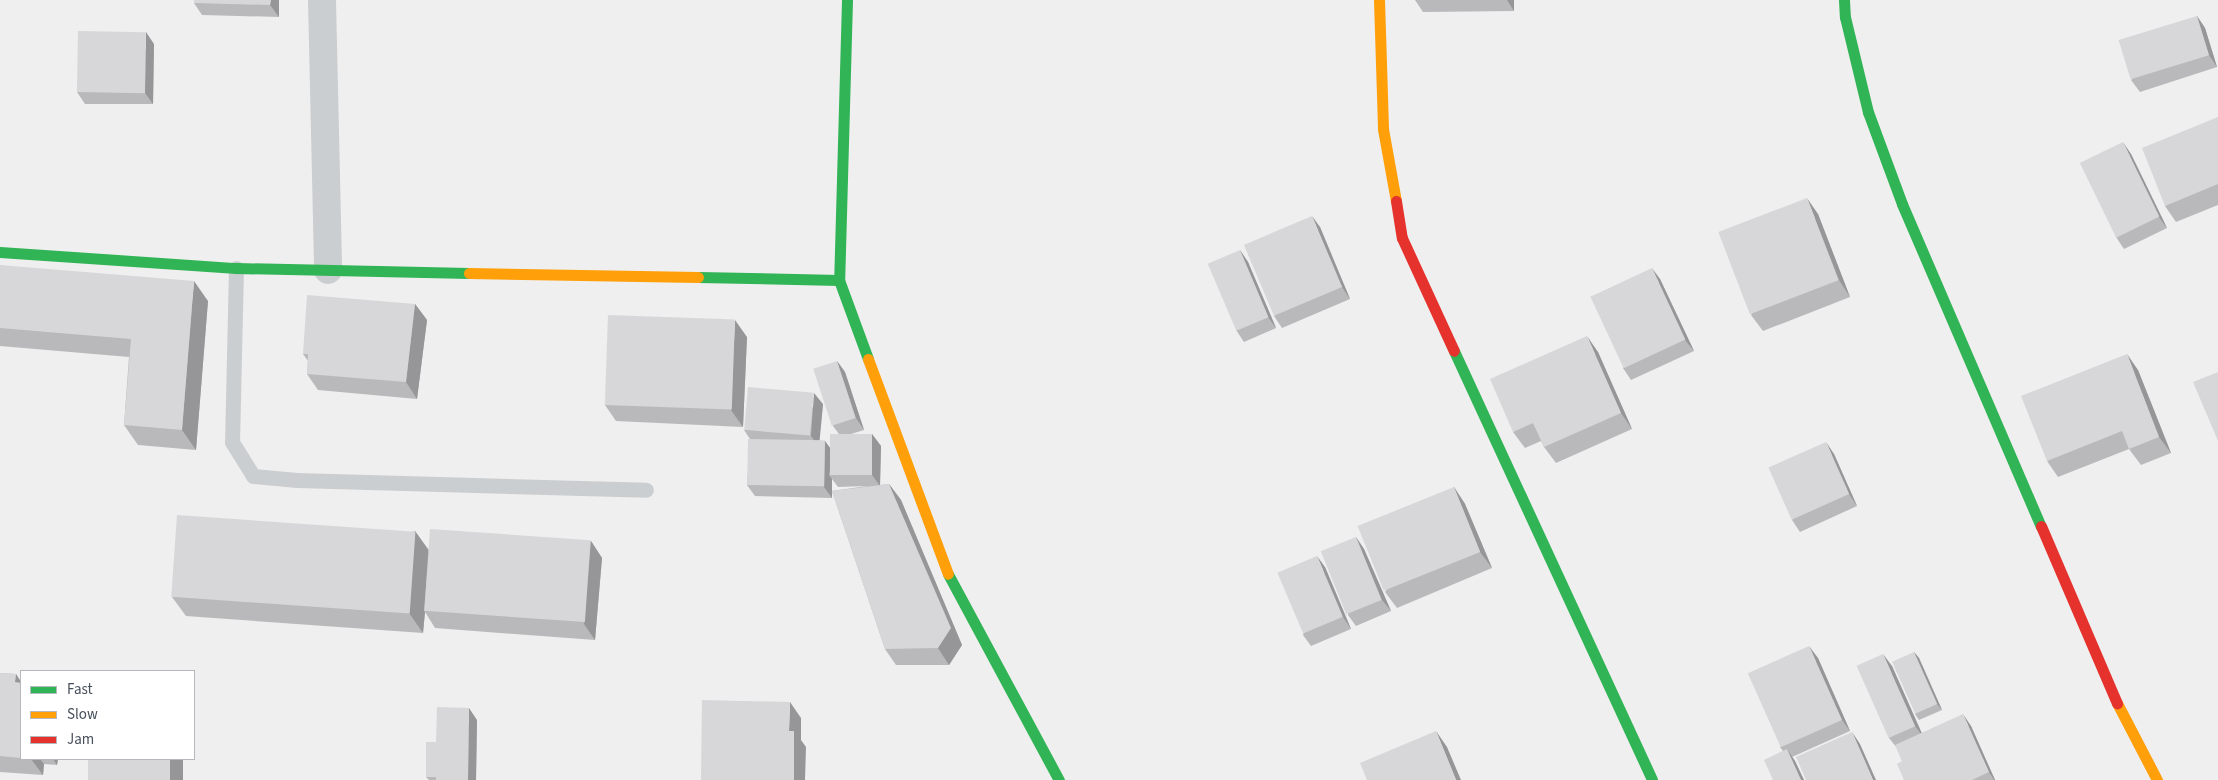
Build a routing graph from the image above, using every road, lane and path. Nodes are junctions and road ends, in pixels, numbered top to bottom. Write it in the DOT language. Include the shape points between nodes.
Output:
graph roads {
  1 [pos="322,0"];
  2 [pos="847,0"];
  3 [pos="1379,0"];
  4 [pos="1844,0"];
  5 [pos="0,252"];
  6 [pos="236,268"];
  7 [pos="328,270"];
  8 [pos="839,280"];
  9 [pos="646,490"];
  10 [pos="1060,780"];
  11 [pos="1652,780"];
  12 [pos="2158,780"];
  1 -- 7 [label="street"];
  2 -- 8 [label="street"];
  3 -- 11 [label="street" via="1383,129 1402,238"];
  4 -- 12 [label="street" via="1845,17 1868,112 1902,204 2124,719"];
  5 -- 6 [label="street"];
  6 -- 7 [label="street"];
  6 -- 9 [label="lane" via="232,442 252,476"];
  7 -- 8 [label="street"];
  8 -- 10 [label="street" via="952,585"];
}
